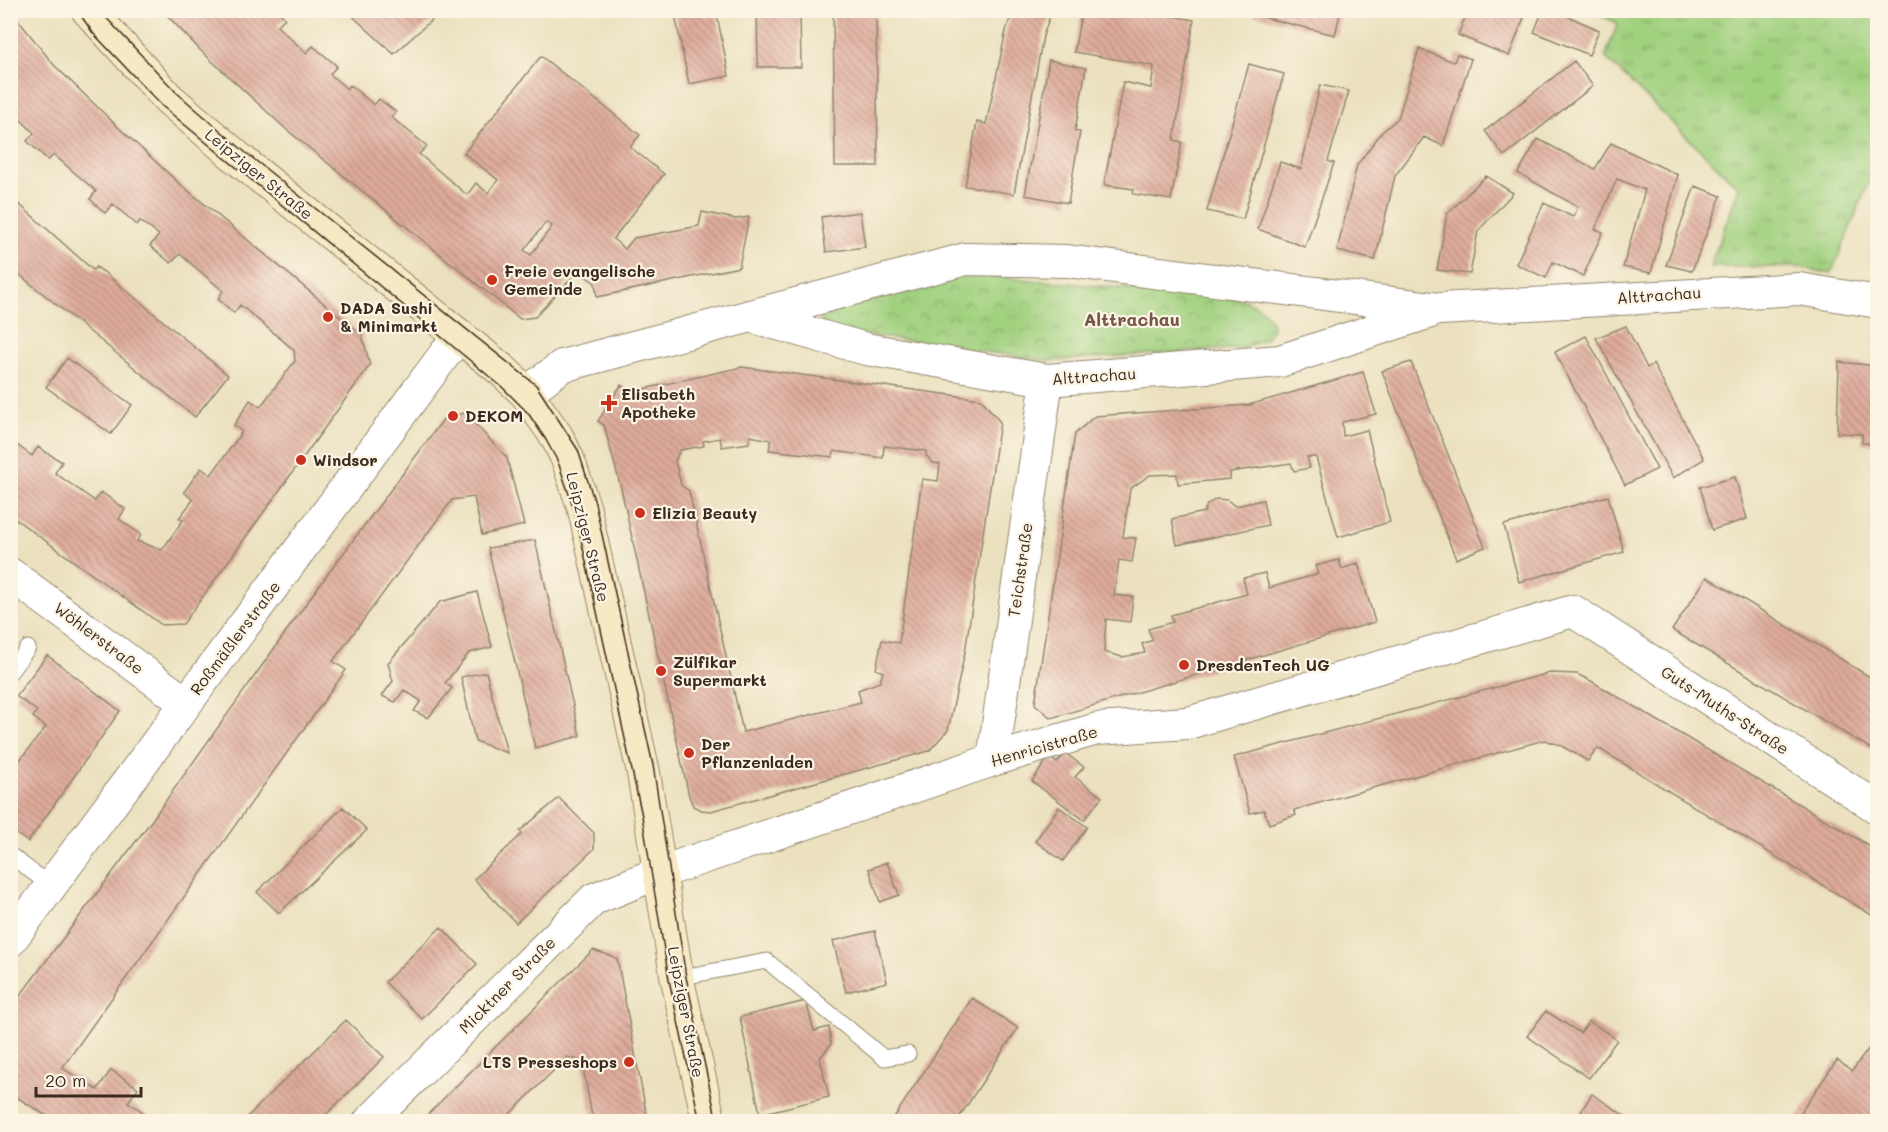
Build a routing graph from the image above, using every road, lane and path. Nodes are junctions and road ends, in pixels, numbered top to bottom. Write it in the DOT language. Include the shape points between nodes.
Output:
graph roads {
  1 [pos="88,10"];
  2 [pos="1878,302"];
  3 [pos="1440,309"];
  4 [pos="747,315"];
  5 [pos="459,335"];
  6 [pos="1047,380"];
  7 [pos="526,393"];
  8 [pos="10,574"];
  9 [pos="1573,611"];
  10 [pos="28,648"];
  11 [pos="10,672"];
  12 [pos="186,703"];
  13 [pos="993,760"];
  14 [pos="1878,808"];
  15 [pos="10,855"];
  16 [pos="661,872"];
  17 [pos="51,886"];
  18 [pos="10,940"];
  19 [pos="677,978"];
  20 [pos="908,1054"];
  21 [pos="369,1122"];
  22 [pos="709,1122"];
  1 -- 5 [label="main road, Leipziger Straße" via="168,98"];
  2 -- 3 [label="street, Alttrachau" via="1799,289"];
  3 -- 4 [label="street, Alttrachau" via="1067,261 966,259"];
  3 -- 6 [label="street, Alttrachau" via="1280,361"];
  4 -- 6 [label="street, Alttrachau" via="866,349"];
  4 -- 7 [label="street, Alttrachau" via="562,366"];
  5 -- 7 [label="main road, Leipziger Straße"];
  5 -- 12 [label="street, Roßmäßlerstraße"];
  6 -- 13 [label="street, Teichstraße"];
  7 -- 16 [label="main road, Leipziger Straße" via="557,437 584,508 643,771"];
  8 -- 12 [label="street, Wöhlerstraße"];
  9 -- 13 [label="street, Henricistraße" via="1188,723 1097,729"];
  9 -- 14 [label="street, Guts-Muths-Straße"];
  10 -- 11 [label="lane"];
  12 -- 17 [label="street, Roßmäßlerstraße"];
  13 -- 16 [label="street, Henricistraße"];
  15 -- 17 [label="lane"];
  16 -- 19 [label="main road, Leipziger Straße"];
  16 -- 21 [label="street, Micktner Straße" via="594,899"];
  17 -- 18 [label="street, Roßmäßlerstraße"];
  19 -- 20 [label="lane" via="767,961 884,1058"];
  19 -- 22 [label="main road, Leipziger Straße"];
}
